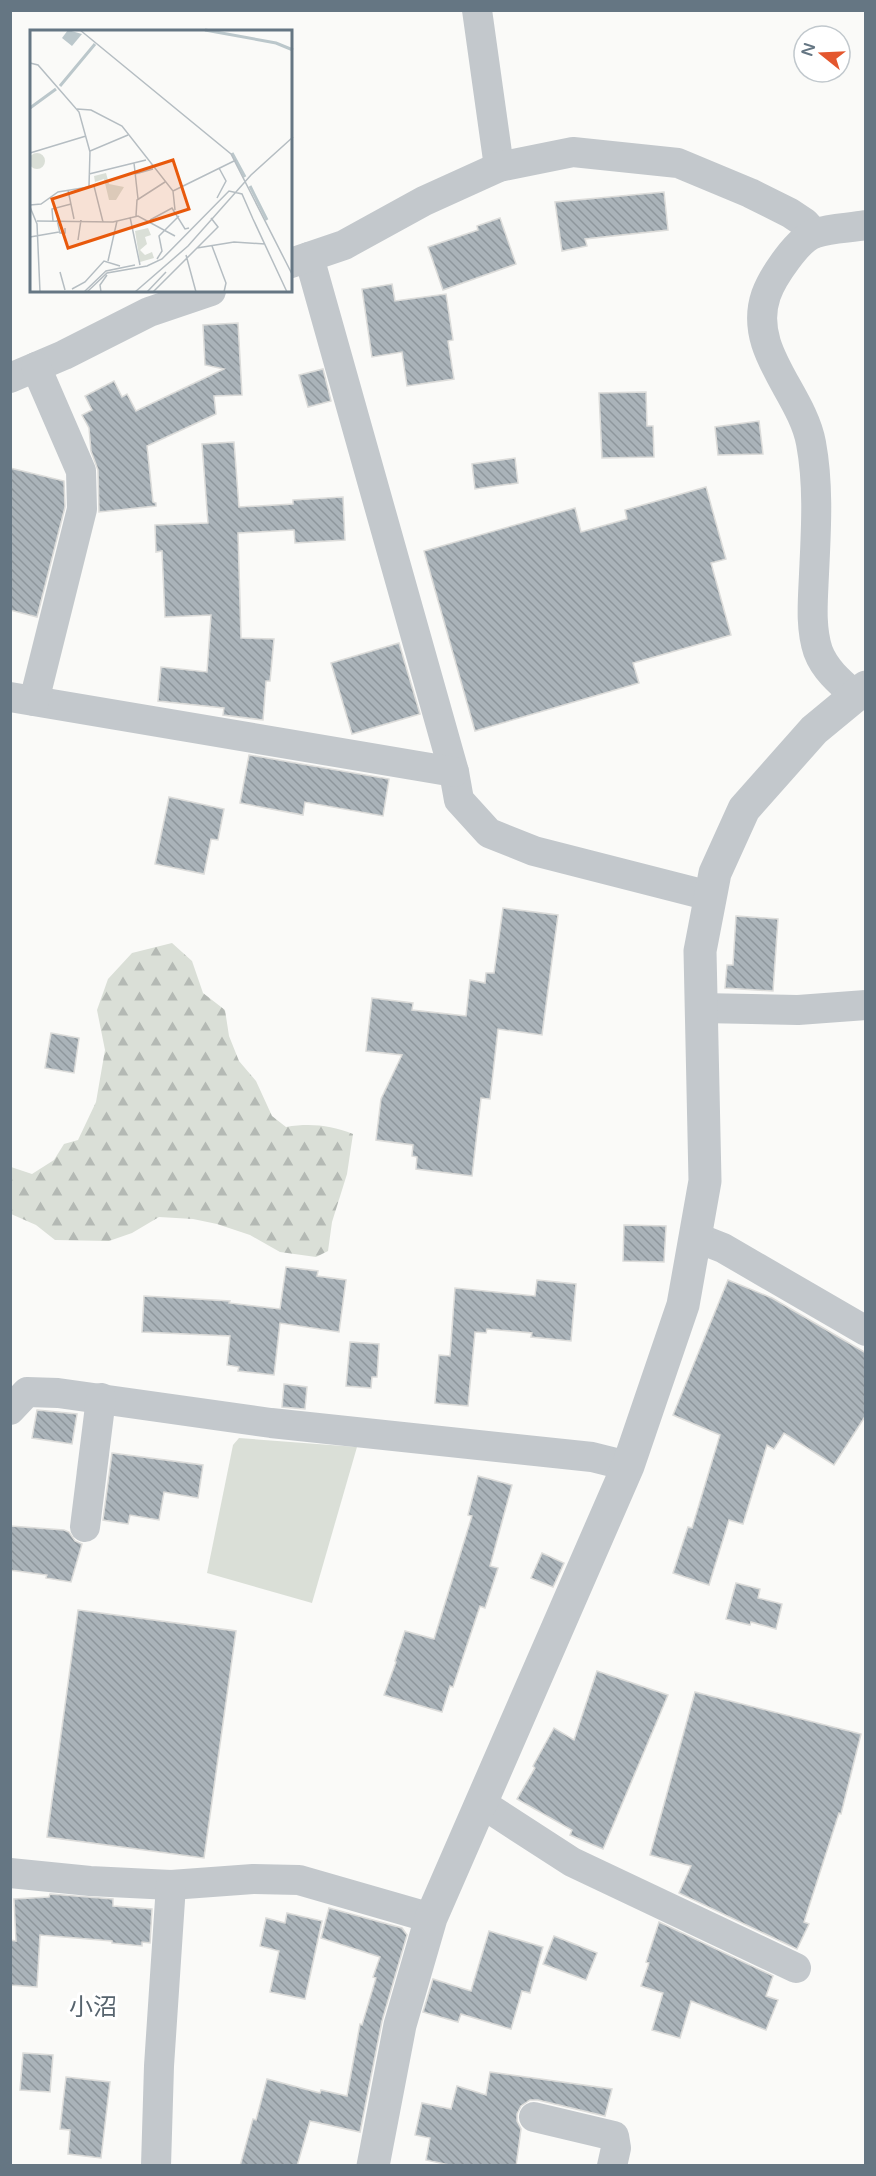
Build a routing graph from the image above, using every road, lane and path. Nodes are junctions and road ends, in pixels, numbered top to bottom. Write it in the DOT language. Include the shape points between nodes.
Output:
graph roads {
  1 [pos="477,10"];
  2 [pos="499,167"];
  3 [pos="866,225"];
  4 [pos="814,233"];
  5 [pos="300,260"];
  6 [pos="208,292"];
  7 [pos="23,372"];
  8 [pos="861,692"];
  9 [pos="22,699"];
  10 [pos="454,772"];
  11 [pos="710,896"];
  12 [pos="866,1005"];
  13 [pos="701,1008"];
  14 [pos="695,1237"];
  15 [pos="866,1331"];
  16 [pos="100,1398"];
  17 [pos="10,1410"];
  18 [pos="628,1466"];
  19 [pos="85,1527"];
  20 [pos="481,1803"];
  21 [pos="10,1873"];
  22 [pos="171,1885"];
  23 [pos="431,1918"];
  24 [pos="796,1968"];
  25 [pos="534,2117"];
  26 [pos="156,2166"];
  27 [pos="373,2166"];
  28 [pos="612,2166"];
  1 -- 2 [label="street"];
  2 -- 4 [label="street" via="573,152 678,163 790,213"];
  2 -- 5 [label="street" via="424,201 344,245"];
  3 -- 4 [label="street"];
  4 -- 8 [label="street" via="777,272 762,316 770,355 803,417 811,442 816,523 813,625 819,651 832,674"];
  5 -- 10 [label="street"];
  6 -- 7 [label="street" via="149,312"];
  7 -- 9 [label="street" via="81,471 82,509"];
  8 -- 11 [label="street" via="814,730 744,809 715,873"];
  9 -- 10 [label="street"];
  10 -- 11 [label="street" via="459,800 489,833 534,851"];
  11 -- 13 [label="street" via="700,951"];
  12 -- 13 [label="street" via="798,1010"];
  13 -- 14 [label="street" via="705,1181"];
  14 -- 15 [label="street" via="723,1248"];
  14 -- 18 [label="street" via="683,1305"];
  16 -- 17 [label="street" via="27,1392"];
  16 -- 18 [label="street" via="271,1423 592,1456"];
  16 -- 19 [label="street"];
  18 -- 20 [label="street"];
  20 -- 23 [label="street"];
  20 -- 24 [label="street" via="572,1862"];
  21 -- 22 [label="street"];
  22 -- 23 [label="street" via="299,1880"];
  22 -- 26 [label="street"];
  23 -- 27 [label="street" via="400,2025"];
  25 -- 28 [label="street" via="615,2136"];
}
